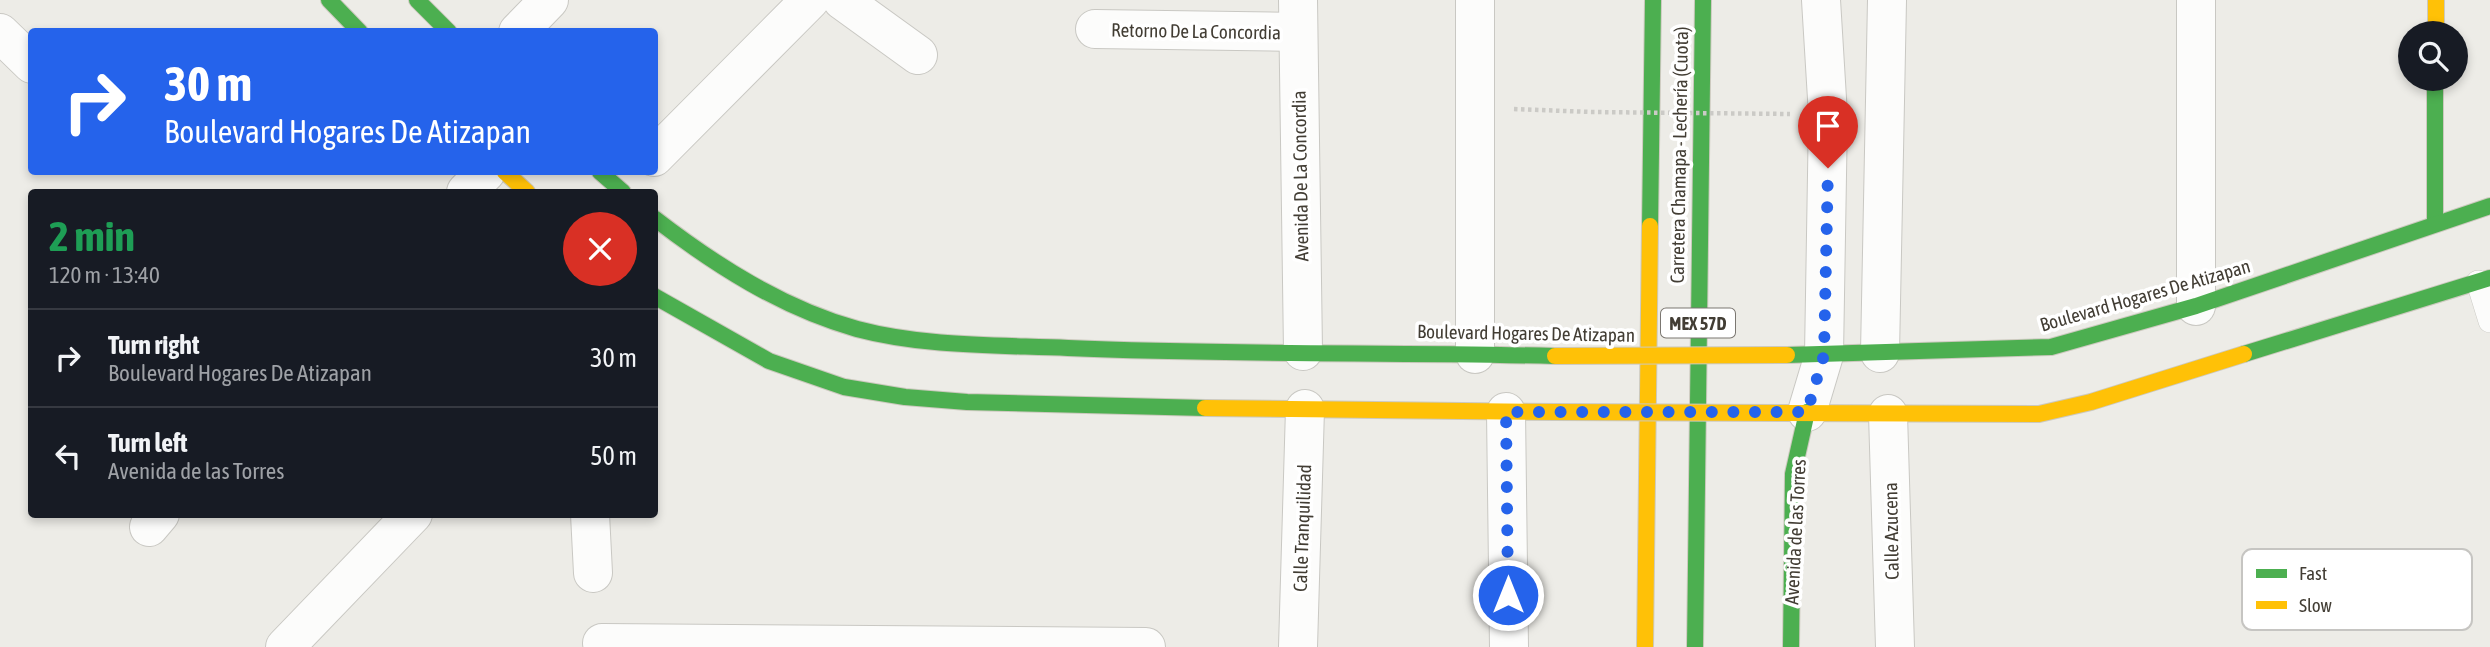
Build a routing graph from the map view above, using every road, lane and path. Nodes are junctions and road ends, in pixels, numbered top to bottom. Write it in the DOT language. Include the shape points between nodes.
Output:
graph roads {
  1 [pos="329,0"];
  2 [pos="417,0"];
  3 [pos="550,0"];
  4 [pos="810,0"];
  5 [pos="842,0"];
  6 [pos="1475,0"];
  7 [pos="1653,0"];
  8 [pos="1703,0"];
  9 [pos="1821,0"];
  10 [pos="1887,0"];
  11 [pos="2196,0"];
  12 [pos="2436,0"];
  13 [pos="1298,16"];
  14 [pos="2436,21"];
  15 [pos="356,28"];
  16 [pos="445,28"];
  17 [pos="522,28"];
  18 [pos="1095,29"];
  19 [pos="0,33"];
  20 [pos="918,55"];
  21 [pos="28,60"];
  22 [pos="2435,91"];
  23 [pos="1474,107"];
  24 [pos="1790,114"];
  25 [pos="658,153"];
  26 [pos="483,175"];
  27 [pos="508,175"];
  28 [pos="469,189"];
  29 [pos="524,189"];
  30 [pos="2490,206"];
  31 [pos="658,221"];
  32 [pos="2435,223"];
  33 [pos="2484,280"];
  34 [pos="658,298"];
  35 [pos="2196,306"];
  36 [pos="2490,321"];
  37 [pos="1303,351"];
  38 [pos="1880,353"];
  39 [pos="1475,354"];
  40 [pos="1824,355"];
  41 [pos="1305,409"];
  42 [pos="1506,412"];
  43 [pos="1795,413"];
  44 [pos="1888,414"];
  45 [pos="409,518"];
  46 [pos="590,518"];
  47 [pos="593,573"];
  48 [pos="602,643"];
  49 [pos="285,647"];
  50 [pos="1146,647"];
  51 [pos="1298,647"];
  52 [pos="1509,647"];
  53 [pos="1646,647"];
  54 [pos="1695,647"];
  55 [pos="1791,647"];
  56 [pos="1895,647"];
  1 -- 15 [label="main road"];
  2 -- 16 [label="main road"];
  3 -- 17 [label="street"];
  4 -- 25 [label="street"];
  5 -- 20 [label="street"];
  6 -- 23 [label="street"];
  7 -- 53 [label="main road, Carretera Chamapa - Lechería (Cuota) / MEX 57D"];
  8 -- 54 [label="main road, Carretera Chamapa - Lechería (Cuota) / MEX 57D"];
  9 -- 40 [label="street, Avenida de las Torres" via="1828,115"];
  10 -- 38 [label="street"];
  11 -- 35 [label="street"];
  12 -- 14 [label="main road"];
  13 -- 18 [label="street, Retorno De La Concordia"];
  13 -- 37 [label="street, Avenida De La Concordia"];
  19 -- 21 [label="street"];
  22 -- 32 [label="main road"];
  23 -- 24 [label="path, bridge"];
  23 -- 39 [label="street"];
  26 -- 28 [label="street"];
  27 -- 29 [label="main road"];
  30 -- 32 [label="main road, Boulevard Hogares De Atizapan"];
  31 -- 37 [label="main road, Boulevard Hogares De Atizapan" via="746,280 800,308 858,329 924,340 1175,361"];
  32 -- 35 [label="main road, Boulevard Hogares De Atizapan"];
  33 -- 36 [label="lane"];
  33 -- 44 [label="main road" via="2091,402 2039,414"];
  34 -- 41 [label="main road" via="751,352 842,387 917,400 1174,401"];
  35 -- 38 [label="main road, Boulevard Hogares De Atizapan" via="2051,347"];
  37 -- 39 [label="main road, Boulevard Hogares De Atizapan"];
  38 -- 40 [label="main road, Boulevard Hogares De Atizapan"];
  39 -- 40 [label="main road, Boulevard Hogares De Atizapan, bridge"];
  40 -- 43 [label="street, Avenida de las Torres"];
  41 -- 42 [label="main road"];
  41 -- 51 [label="street, Calle Tranquilidad"];
  42 -- 43 [label="main road, bridge"];
  42 -- 52 [label="street"];
  43 -- 44 [label="main road"];
  43 -- 55 [label="main road, Avenida de las Torres"];
  44 -- 56 [label="street, Calle Azucena"];
  45 -- 49 [label="street"];
  46 -- 47 [label="street"];
  48 -- 50 [label="street"];
}
